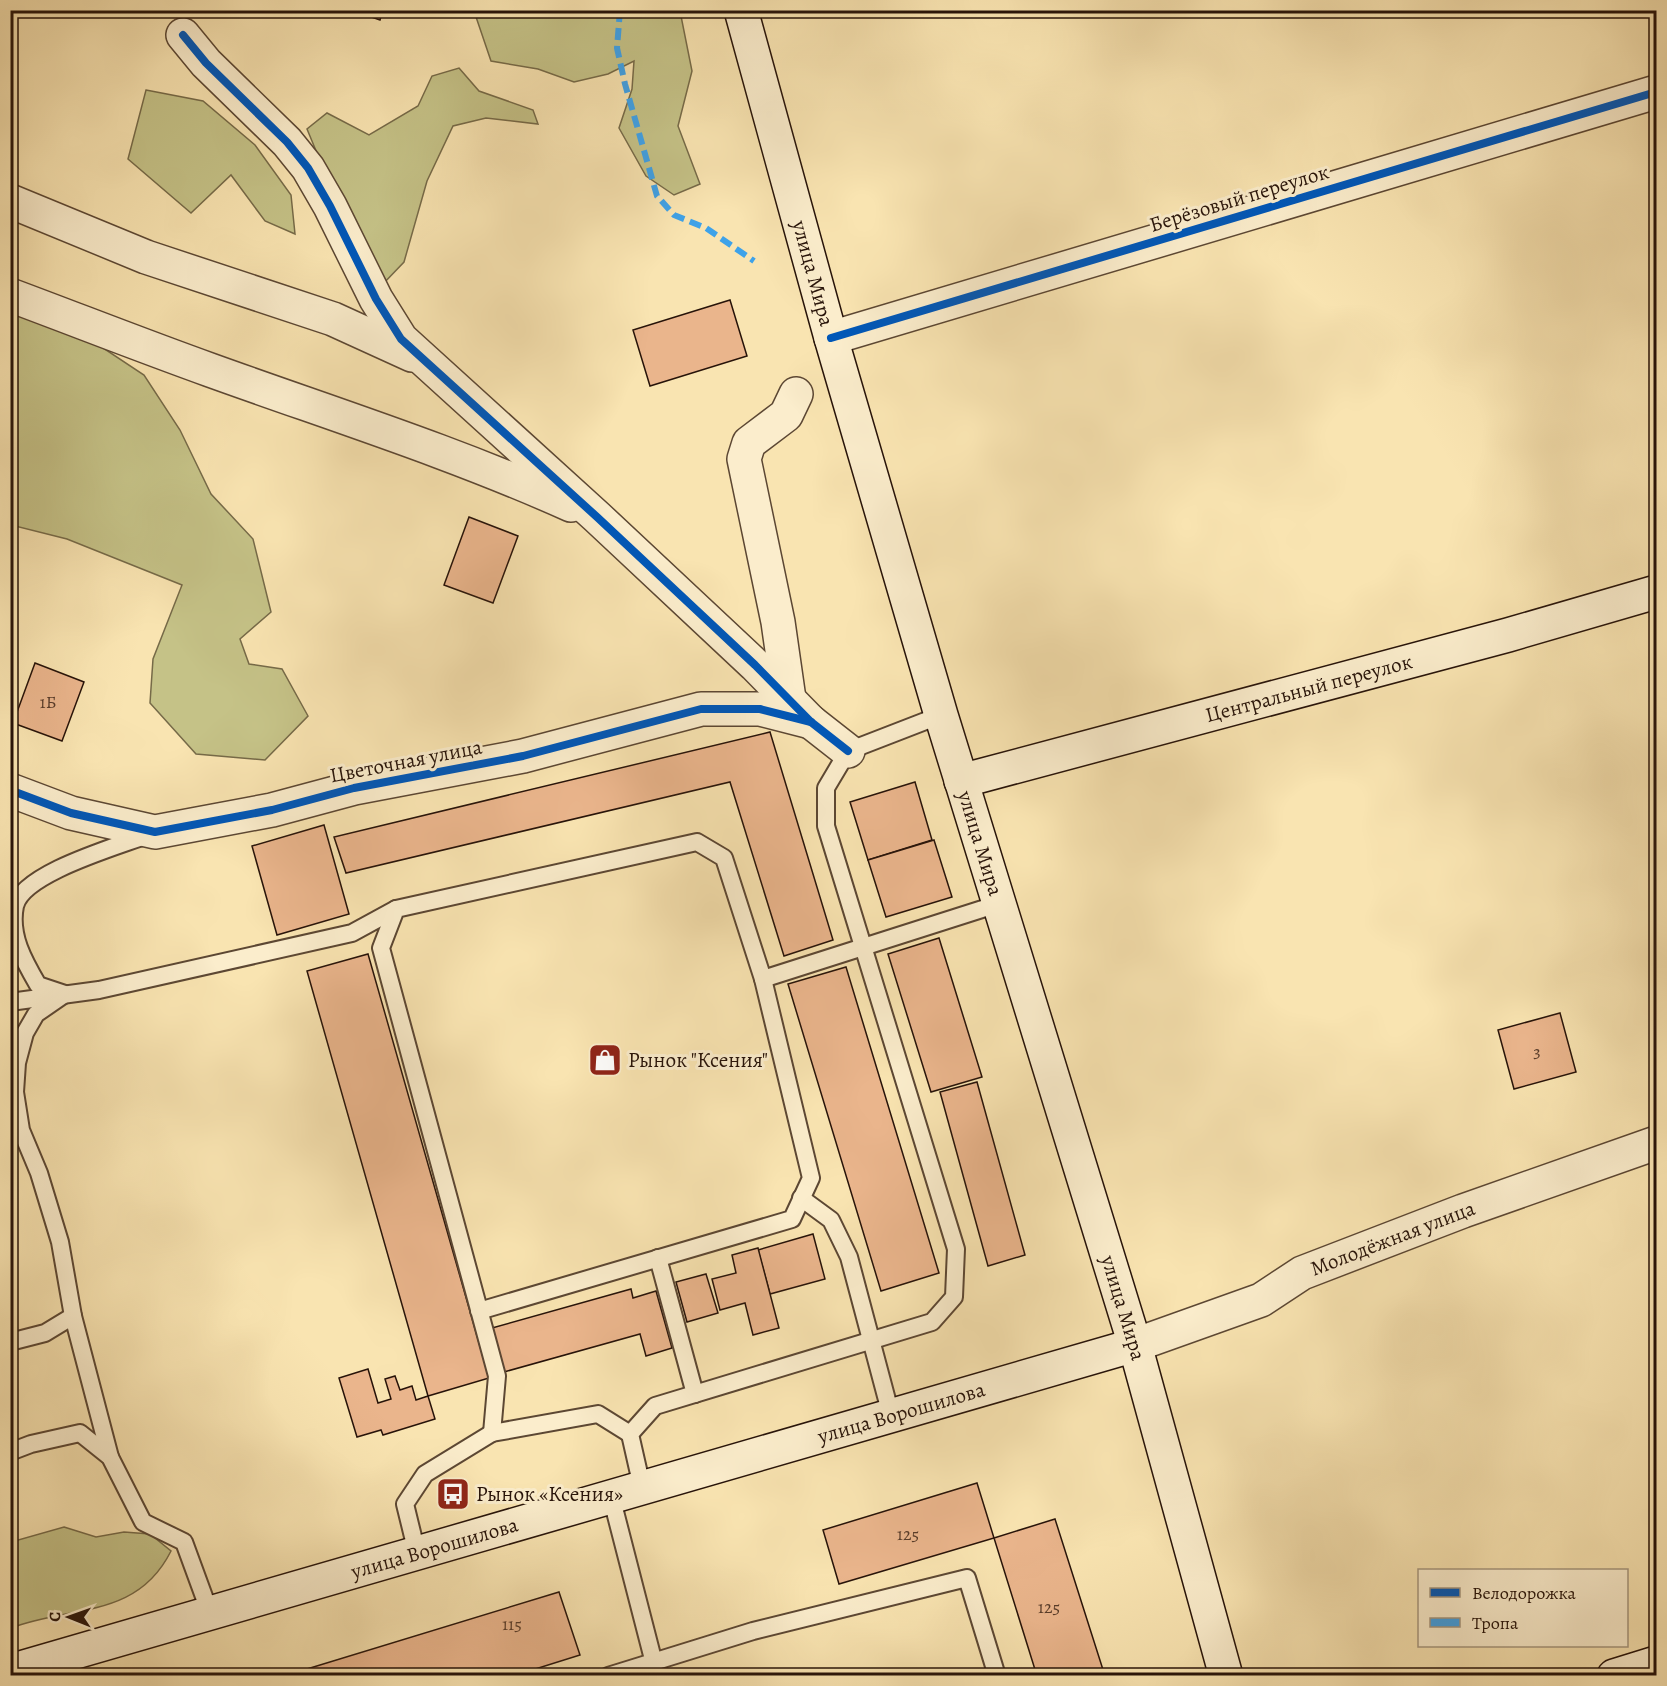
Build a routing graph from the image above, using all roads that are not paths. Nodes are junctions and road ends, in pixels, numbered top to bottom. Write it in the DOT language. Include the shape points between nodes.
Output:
graph roads {
  1 [pos="741,10"];
  2 [pos="183,35"];
  3 [pos="1656,92"];
  4 [pos="10,201"];
  5 [pos="10,295"];
  6 [pos="831,338"];
  7 [pos="427,363"];
  8 [pos="796,394"];
  9 [pos="597,517"];
  10 [pos="1656,592"];
  11 [pos="800,710"];
  12 [pos="941,715"];
  13 [pos="848,752"];
  14 [pos="961,781"];
  15 [pos="10,790"];
  16 [pos="155,832"];
  17 [pos="998,904"];
  18 [pos="396,909"];
  19 [pos="864,947"];
  20 [pos="763,979"];
  21 [pos="64,994"];
  22 [pos="10,1002"];
  23 [pos="16,1126"];
  24 [pos="1656,1143"];
  25 [pos="801,1198"];
  26 [pos="658,1258"];
  27 [pos="479,1311"];
  28 [pos="73,1316"];
  29 [pos="871,1341"];
  30 [pos="10,1342"];
  31 [pos="1135,1345"];
  32 [pos="695,1394"];
  33 [pos="891,1415"];
  34 [pos="492,1433"];
  35 [pos="630,1434"];
  36 [pos="10,1452"];
  37 [pos="110,1457"];
  38 [pos="642,1487"];
  39 [pos="611,1496"];
  40 [pos="417,1553"];
  41 [pos="210,1613"];
  42 [pos="654,1663"];
  43 [pos="1656,1663"];
  44 [pos="10,1671"];
  45 [pos="608,1676"];
  46 [pos="997,1676"];
  47 [pos="1226,1676"];
  48 [pos="1614,1676"];
  1 -- 6 [label="street, улица Мира"];
  2 -- 7 [label="street" via="308,168 376,299 401,339"];
  3 -- 6 [label="street, Берёзовый переулок"];
  4 -- 7 [label="street" via="146,257 333,319"];
  5 -- 9 [label="street" via="393,433 503,475"];
  6 -- 12 [label="street, улица Мира"];
  7 -- 9 [label="street"];
  8 -- 11 [label="street" via="786,416 749,443 744,459"];
  9 -- 11 [label="street"];
  10 -- 14 [label="street, Центральный переулок"];
  11 -- 13 [label="street"];
  11 -- 16 [label="street, Цветочная улица" via="701,709 523,756"];
  12 -- 13 [label="lane"];
  12 -- 14 [label="street, улица Мира"];
  13 -- 19 [label="lane" via="826,788 826,826"];
  14 -- 17 [label="street, улица Мира"];
  15 -- 16 [label="street, Цветочная улица" via="72,813"];
  16 -- 21 [label="lane" via="54,871 28,885 15,905 15,931 21,956 38,985"];
  17 -- 19 [label="lane"];
  17 -- 31 [label="street, улица Мира"];
  18 -- 20 [label="lane" via="697,842 724,858"];
  18 -- 21 [label="lane" via="352,933 99,990"];
  18 -- 27 [label="lane" via="381,948"];
  19 -- 20 [label="lane"];
  19 -- 29 [label="lane" via="956,1249 954,1297 932,1322"];
  20 -- 25 [label="lane" via="811,1178"];
  21 -- 22 [label="lane"];
  21 -- 23 [label="lane" via="36,1014 25,1033 17,1063"];
  23 -- 28 [label="lane" via="39,1173 60,1242"];
  24 -- 31 [label="street, Молодёжная улица" via="1302,1273 1261,1300"];
  25 -- 26 [label="lane" via="792,1219"];
  25 -- 29 [label="lane" via="831,1220 849,1257"];
  26 -- 27 [label="lane"];
  26 -- 32 [label="lane"];
  27 -- 34 [label="lane" via="497,1376"];
  28 -- 30 [label="lane" via="45,1333"];
  28 -- 37 [label="lane"];
  29 -- 32 [label="lane"];
  29 -- 33 [label="lane"];
  31 -- 33 [label="street, улица Ворошилова"];
  31 -- 47 [label="street, улица Мира"];
  32 -- 35 [label="lane" via="655,1406"];
  33 -- 38 [label="street, улица Ворошилова"];
  34 -- 35 [label="lane" via="598,1414"];
  34 -- 40 [label="lane" via="424,1474 405,1504"];
  35 -- 38 [label="lane"];
  36 -- 37 [label="lane" via="80,1433"];
  37 -- 41 [label="lane" via="143,1522 184,1542"];
  38 -- 39 [label="street, улица Ворошилова"];
  39 -- 40 [label="street, улица Ворошилова"];
  39 -- 42 [label="lane"];
  40 -- 41 [label="street, улица Ворошилова"];
  41 -- 44 [label="street, улица Ворошилова"];
  42 -- 45 [label="lane"];
  42 -- 46 [label="lane" via="753,1631 967,1578"];
  43 -- 48 [label="street"];
}
